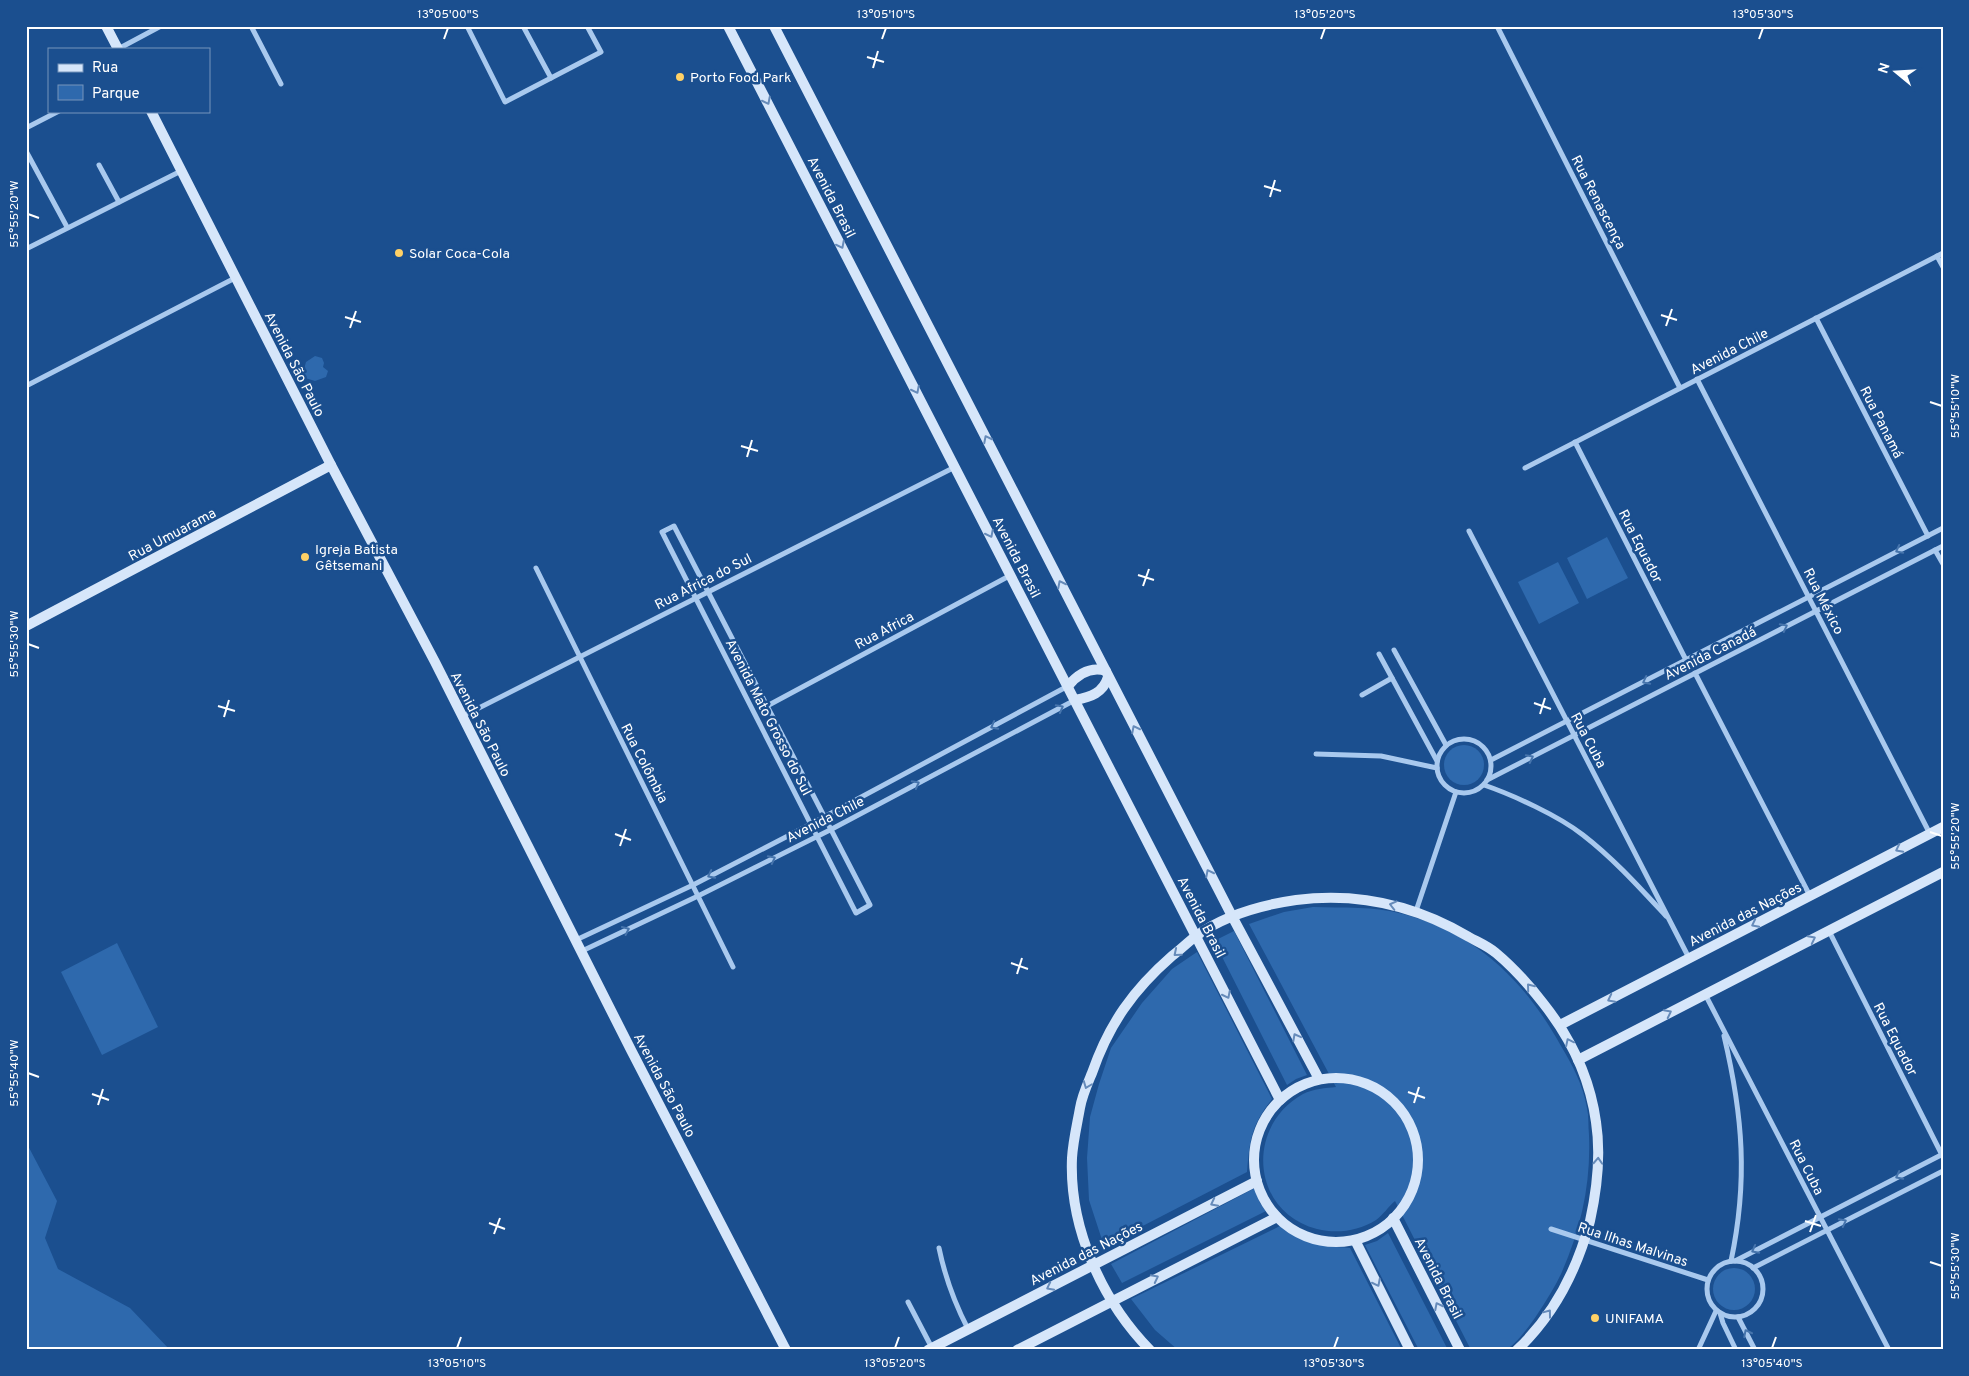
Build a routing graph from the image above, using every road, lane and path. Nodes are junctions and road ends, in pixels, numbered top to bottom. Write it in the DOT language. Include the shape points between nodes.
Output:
graph roads {
  1 [pos="106,26"];
  2 [pos="161,26"];
  3 [pos="251,26"];
  4 [pos="467,26"];
  5 [pos="523,26"];
  6 [pos="587,26"];
  7 [pos="728,26"];
  8 [pos="774,26"];
  9 [pos="1497,26"];
  10 [pos="117,48"];
  11 [pos="120,48"];
  12 [pos="551,78"];
  13 [pos="281,84"];
  14 [pos="57,112"];
  15 [pos="152,112"];
  16 [pos="26,128"];
  17 [pos="26,151"];
  18 [pos="98,165"];
  19 [pos="182,171"];
  20 [pos="119,202"];
  21 [pos="67,228"];
  22 [pos="26,249"];
  23 [pos="1940,255"];
  24 [pos="1943,267"];
  25 [pos="235,278"];
  26 [pos="1816,318"];
  27 [pos="1697,379"];
  28 [pos="26,386"];
  29 [pos="1680,388"];
  30 [pos="1575,442"];
  31 [pos="331,465"];
  32 [pos="956,467"];
  33 [pos="1525,468"];
  34 [pos="1943,528"];
  35 [pos="1469,531"];
  36 [pos="1928,536"];
  37 [pos="1943,546"];
  38 [pos="1935,550"];
  39 [pos="1943,564"];
  40 [pos="536,568"];
  41 [pos="1011,574"];
  42 [pos="707,591"];
  43 [pos="1809,597"];
  44 [pos="695,598"];
  45 [pos="1816,611"];
  46 [pos="26,626"];
  47 [pos="1394,650"];
  48 [pos="1379,654"];
  49 [pos="579,656"];
  50 [pos="1686,660"];
  51 [pos="1695,673"];
  52 [pos="1107,674"];
  53 [pos="1392,678"];
  54 [pos="1068,686"];
  55 [pos="1362,695"];
  56 [pos="1075,700"];
  57 [pos="767,706"];
  58 [pos="461,717"];
  59 [pos="1567,721"];
  60 [pos="1574,735"];
  61 [pos="1446,745"];
  62 [pos="1316,754"];
  63 [pos="1491,760"];
  64 [pos="1437,761"];
  65 [pos="1437,768"];
  66 [pos="1485,782"];
  67 [pos="1456,792"];
  68 [pos="824,817"];
  69 [pos="811,824"];
  70 [pos="1943,827"];
  71 [pos="830,830"];
  72 [pos="1930,834"];
  73 [pos="817,836"];
  74 [pos="1943,872"];
  75 [pos="693,885"];
  76 [pos="698,896"];
  77 [pos="1810,896"];
  78 [pos="1416,911"];
  79 [pos="1232,916"];
  80 [pos="1671,922"];
  81 [pos="1829,930"];
  82 [pos="1196,936"];
  83 [pos="576,940"];
  84 [pos="582,951"];
  85 [pos="1690,958"];
  86 [pos="733,967"];
  87 [pos="1705,994"];
  88 [pos="1560,1025"];
  89 [pos="1723,1028"];
  90 [pos="1578,1060"];
  91 [pos="1319,1080"];
  92 [pos="1280,1100"];
  93 [pos="1942,1155"];
  94 [pos="1943,1171"];
  95 [pos="1258,1181"];
  96 [pos="1277,1217"];
  97 [pos="1820,1217"];
  98 [pos="1393,1218"];
  99 [pos="1551,1229"];
  100 [pos="1827,1230"];
  101 [pos="1355,1240"];
  102 [pos="1585,1241"];
  103 [pos="939,1248"];
  104 [pos="1733,1261"];
  105 [pos="1094,1265"];
  106 [pos="1753,1268"];
  107 [pos="1708,1280"];
  108 [pos="1111,1300"];
  109 [pos="908,1302"];
  110 [pos="1718,1312"];
  111 [pos="1738,1317"];
  112 [pos="968,1329"];
  113 [pos="930,1349"];
  114 [pos="786,1350"];
  115 [pos="1017,1350"];
  116 [pos="1150,1350"];
  117 [pos="1410,1350"];
  118 [pos="1460,1350"];
  119 [pos="1516,1350"];
  120 [pos="1698,1350"];
  121 [pos="1736,1350"];
  122 [pos="1755,1350"];
  123 [pos="1889,1350"];
  1 -- 10 [label="main road"];
  2 -- 11 [label="street"];
  3 -- 13 [label="street"];
  4 -- 12 [label="street" via="505,102"];
  5 -- 12 [label="street"];
  6 -- 12 [label="street" via="601,52"];
  7 -- 32 [label="main road, Avenida Brasil, one-way"];
  52 -- 8 [label="main road, Avenida Brasil, one-way"];
  9 -- 29 [label="street, Rua Renascença"];
  14 -- 16 [label="street"];
  15 -- 19 [label="main road, Avenida São Paulo"];
  17 -- 21 [label="street"];
  18 -- 20 [label="street"];
  19 -- 20 [label="street"];
  19 -- 25 [label="main road, Avenida São Paulo"];
  20 -- 21 [label="street"];
  21 -- 22 [label="street"];
  23 -- 24 [label="street"];
  23 -- 26 [label="street, Avenida Chile"];
  25 -- 28 [label="street"];
  25 -- 31 [label="main road, Avenida São Paulo"];
  26 -- 27 [label="street, Avenida Chile"];
  26 -- 36 [label="street, Rua Panamá"];
  27 -- 29 [label="street, Avenida Chile"];
  27 -- 43 [label="street, Rua México"];
  29 -- 30 [label="street, Avenida Chile"];
  30 -- 33 [label="street, Avenida Chile"];
  30 -- 50 [label="street, Rua Equador"];
  31 -- 46 [label="main road, Rua Umuarama"];
  31 -- 58 [label="main road, Avenida São Paulo"];
  32 -- 41 [label="main road, Avenida Brasil, one-way"];
  32 -- 42 [label="street, Rua Africa do Sul"];
  34 -- 36 [label="street, Avenida Canadá"];
  35 -- 59 [label="street, Rua Cuba"];
  36 -- 43 [label="street, Avenida Canadá, one-way"];
  37 -- 38 [label="street, Avenida Canadá"];
  38 -- 39 [label="street"];
  38 -- 45 [label="street, Avenida Canadá"];
  40 -- 49 [label="street, Rua Colômbia"];
  41 -- 54 [label="main road, Avenida Brasil"];
  41 -- 57 [label="street, Rua Africa"];
  42 -- 44 [label="street, Rua Africa do Sul"];
  42 -- 44 [label="street, Avenida Mato Grosso do Sul" via="674,526 662,532"];
  42 -- 57 [label="street, Avenida Mato Grosso do Sul"];
  43 -- 45 [label="street, Rua México"];
  43 -- 50 [label="street, Avenida Canadá"];
  44 -- 49 [label="street, Rua Africa do Sul"];
  44 -- 69 [label="street, Avenida Mato Grosso do Sul"];
  51 -- 45 [label="street, Avenida Canadá, one-way"];
  45 -- 72 [label="street, Rua México"];
  47 -- 61 [label="street"];
  48 -- 53 [label="street"];
  49 -- 58 [label="street, Rua Africa do Sul"];
  49 -- 75 [label="street, Rua Colômbia"];
  50 -- 59 [label="street, Avenida Canadá, one-way"];
  51 -- 60 [label="street, Avenida Canadá"];
  51 -- 77 [label="street"];
  52 -- 54 [label="main road" via="1099,669 1090,670"];
  52 -- 56 [label="main road" via="1101,691"];
  79 -- 52 [label="main road, Avenida Brasil, one-way"];
  53 -- 55 [label="street"];
  53 -- 64 [label="street"];
  54 -- 56 [label="main road, Avenida Brasil"];
  54 -- 68 [label="street, Avenida Chile, one-way"];
  71 -- 56 [label="street, Avenida Chile, one-way"];
  56 -- 82 [label="main road, Avenida Brasil"];
  57 -- 68 [label="street, Avenida Mato Grosso do Sul"];
  58 -- 83 [label="main road, Avenida São Paulo"];
  59 -- 60 [label="street, Rua Cuba"];
  59 -- 63 [label="street, Avenida Canadá"];
  66 -- 60 [label="street, Avenida Canadá, one-way"];
  60 -- 80 [label="street, Rua Cuba"];
  61 -- 63 [label="street" via="1460,738 1476,741"];
  61 -- 64 [label="street"];
  62 -- 65 [label="street" via="1381,756"];
  63 -- 66 [label="street" via="1492,769"];
  64 -- 65 [label="street"];
  65 -- 67 [label="street" via="1442,782"];
  66 -- 67 [label="street" via="1473,792"];
  66 -- 80 [label="street" via="1582,834 1641,888"];
  67 -- 78 [label="street"];
  68 -- 69 [label="street, Avenida Chile"];
  68 -- 71 [label="street, Avenida Mato Grosso do Sul"];
  69 -- 73 [label="street, Avenida Mato Grosso do Sul"];
  69 -- 75 [label="street, Avenida Chile, one-way"];
  70 -- 72 [label="main road, Avenida das Nações"];
  71 -- 73 [label="street, Avenida Chile"];
  71 -- 73 [label="street, Avenida Mato Grosso do Sul" via="870,905 856,913"];
  72 -- 77 [label="main road, Avenida das Nações, one-way"];
  76 -- 73 [label="street, Avenida Chile, one-way"];
  74 -- 81 [label="main road"];
  75 -- 76 [label="street, Rua Colômbia"];
  75 -- 83 [label="street, Avenida Chile"];
  84 -- 76 [label="street, Avenida Chile, one-way"];
  76 -- 86 [label="street, Rua Colômbia"];
  77 -- 85 [label="main road, Avenida das Nações, one-way"];
  78 -- 79 [label="main road, one-way" via="1348,897 1314,898 1258,907"];
  88 -- 78 [label="main road, one-way" via="1526,981 1494,951 1444,922"];
  79 -- 82 [label="main road"];
  91 -- 79 [label="main road, Avenida Brasil, one-way"];
  80 -- 85 [label="street, Rua Cuba"];
  87 -- 81 [label="main road, one-way"];
  81 -- 93 [label="street, Rua Equador"];
  82 -- 92 [label="main road, Avenida Brasil, one-way"];
  82 -- 105 [label="main road, one-way" via="1142,984 1116,1018 1082,1099 1072,1158 1074,1192 1079,1222"];
  83 -- 84 [label="main road, Avenida São Paulo"];
  84 -- 114 [label="main road, Avenida São Paulo"];
  85 -- 88 [label="main road, Avenida das Nações, one-way"];
  87 -- 89 [label="street, Rua Cuba"];
  90 -- 87 [label="main road, one-way"];
  90 -- 88 [label="main road, one-way"];
  89 -- 97 [label="street, Rua Cuba"];
  89 -- 104 [label="street" via="1735,1082 1743,1158"];
  102 -- 90 [label="main road, one-way" via="1598,1158 1596,1122"];
  91 -- 92 [label="main road" via="1298,1087"];
  91 -- 98 [label="main road" via="1343,1078 1366,1083 1396,1103 1409,1123 1417,1147 1417,1173 1409,1198"];
  92 -- 95 [label="main road" via="1259,1132 1255,1151"];
  93 -- 97 [label="street, one-way"];
  100 -- 94 [label="street, one-way"];
  95 -- 96 [label="main road" via="1266,1204"];
  95 -- 105 [label="main road, Avenida das Nações, one-way"];
  96 -- 101 [label="main road" via="1300,1234 1326,1242"];
  108 -- 96 [label="main road, one-way"];
  97 -- 100 [label="street, Rua Cuba"];
  97 -- 104 [label="street, one-way"];
  98 -- 101 [label="main road" via="1376,1232"];
  118 -- 98 [label="main road, Avenida Brasil, one-way"];
  99 -- 102 [label="street, Rua Ilhas Malvinas"];
  100 -- 106 [label="street"];
  100 -- 123 [label="street, Rua Cuba"];
  101 -- 117 [label="main road, one-way"];
  102 -- 107 [label="street, Rua Ilhas Malvinas"];
  119 -- 102 [label="main road, one-way" via="1550,1310 1571,1277"];
  103 -- 112 [label="street" via="947,1281"];
  104 -- 106 [label="street"];
  104 -- 107 [label="street" via="1714,1270"];
  105 -- 108 [label="main road"];
  105 -- 112 [label="main road, Avenida das Nações, one-way"];
  106 -- 111 [label="street" via="1762,1280 1762,1296 1754,1311"];
  107 -- 110 [label="street" via="1708,1297"];
  108 -- 115 [label="main road"];
  108 -- 116 [label="main road" via="1134,1334"];
  109 -- 113 [label="street"];
  110 -- 111 [label="street"];
  110 -- 120 [label="street"];
  110 -- 121 [label="street"];
  122 -- 111 [label="street, one-way"];
  112 -- 113 [label="main road, Avenida das Nações"];
}
